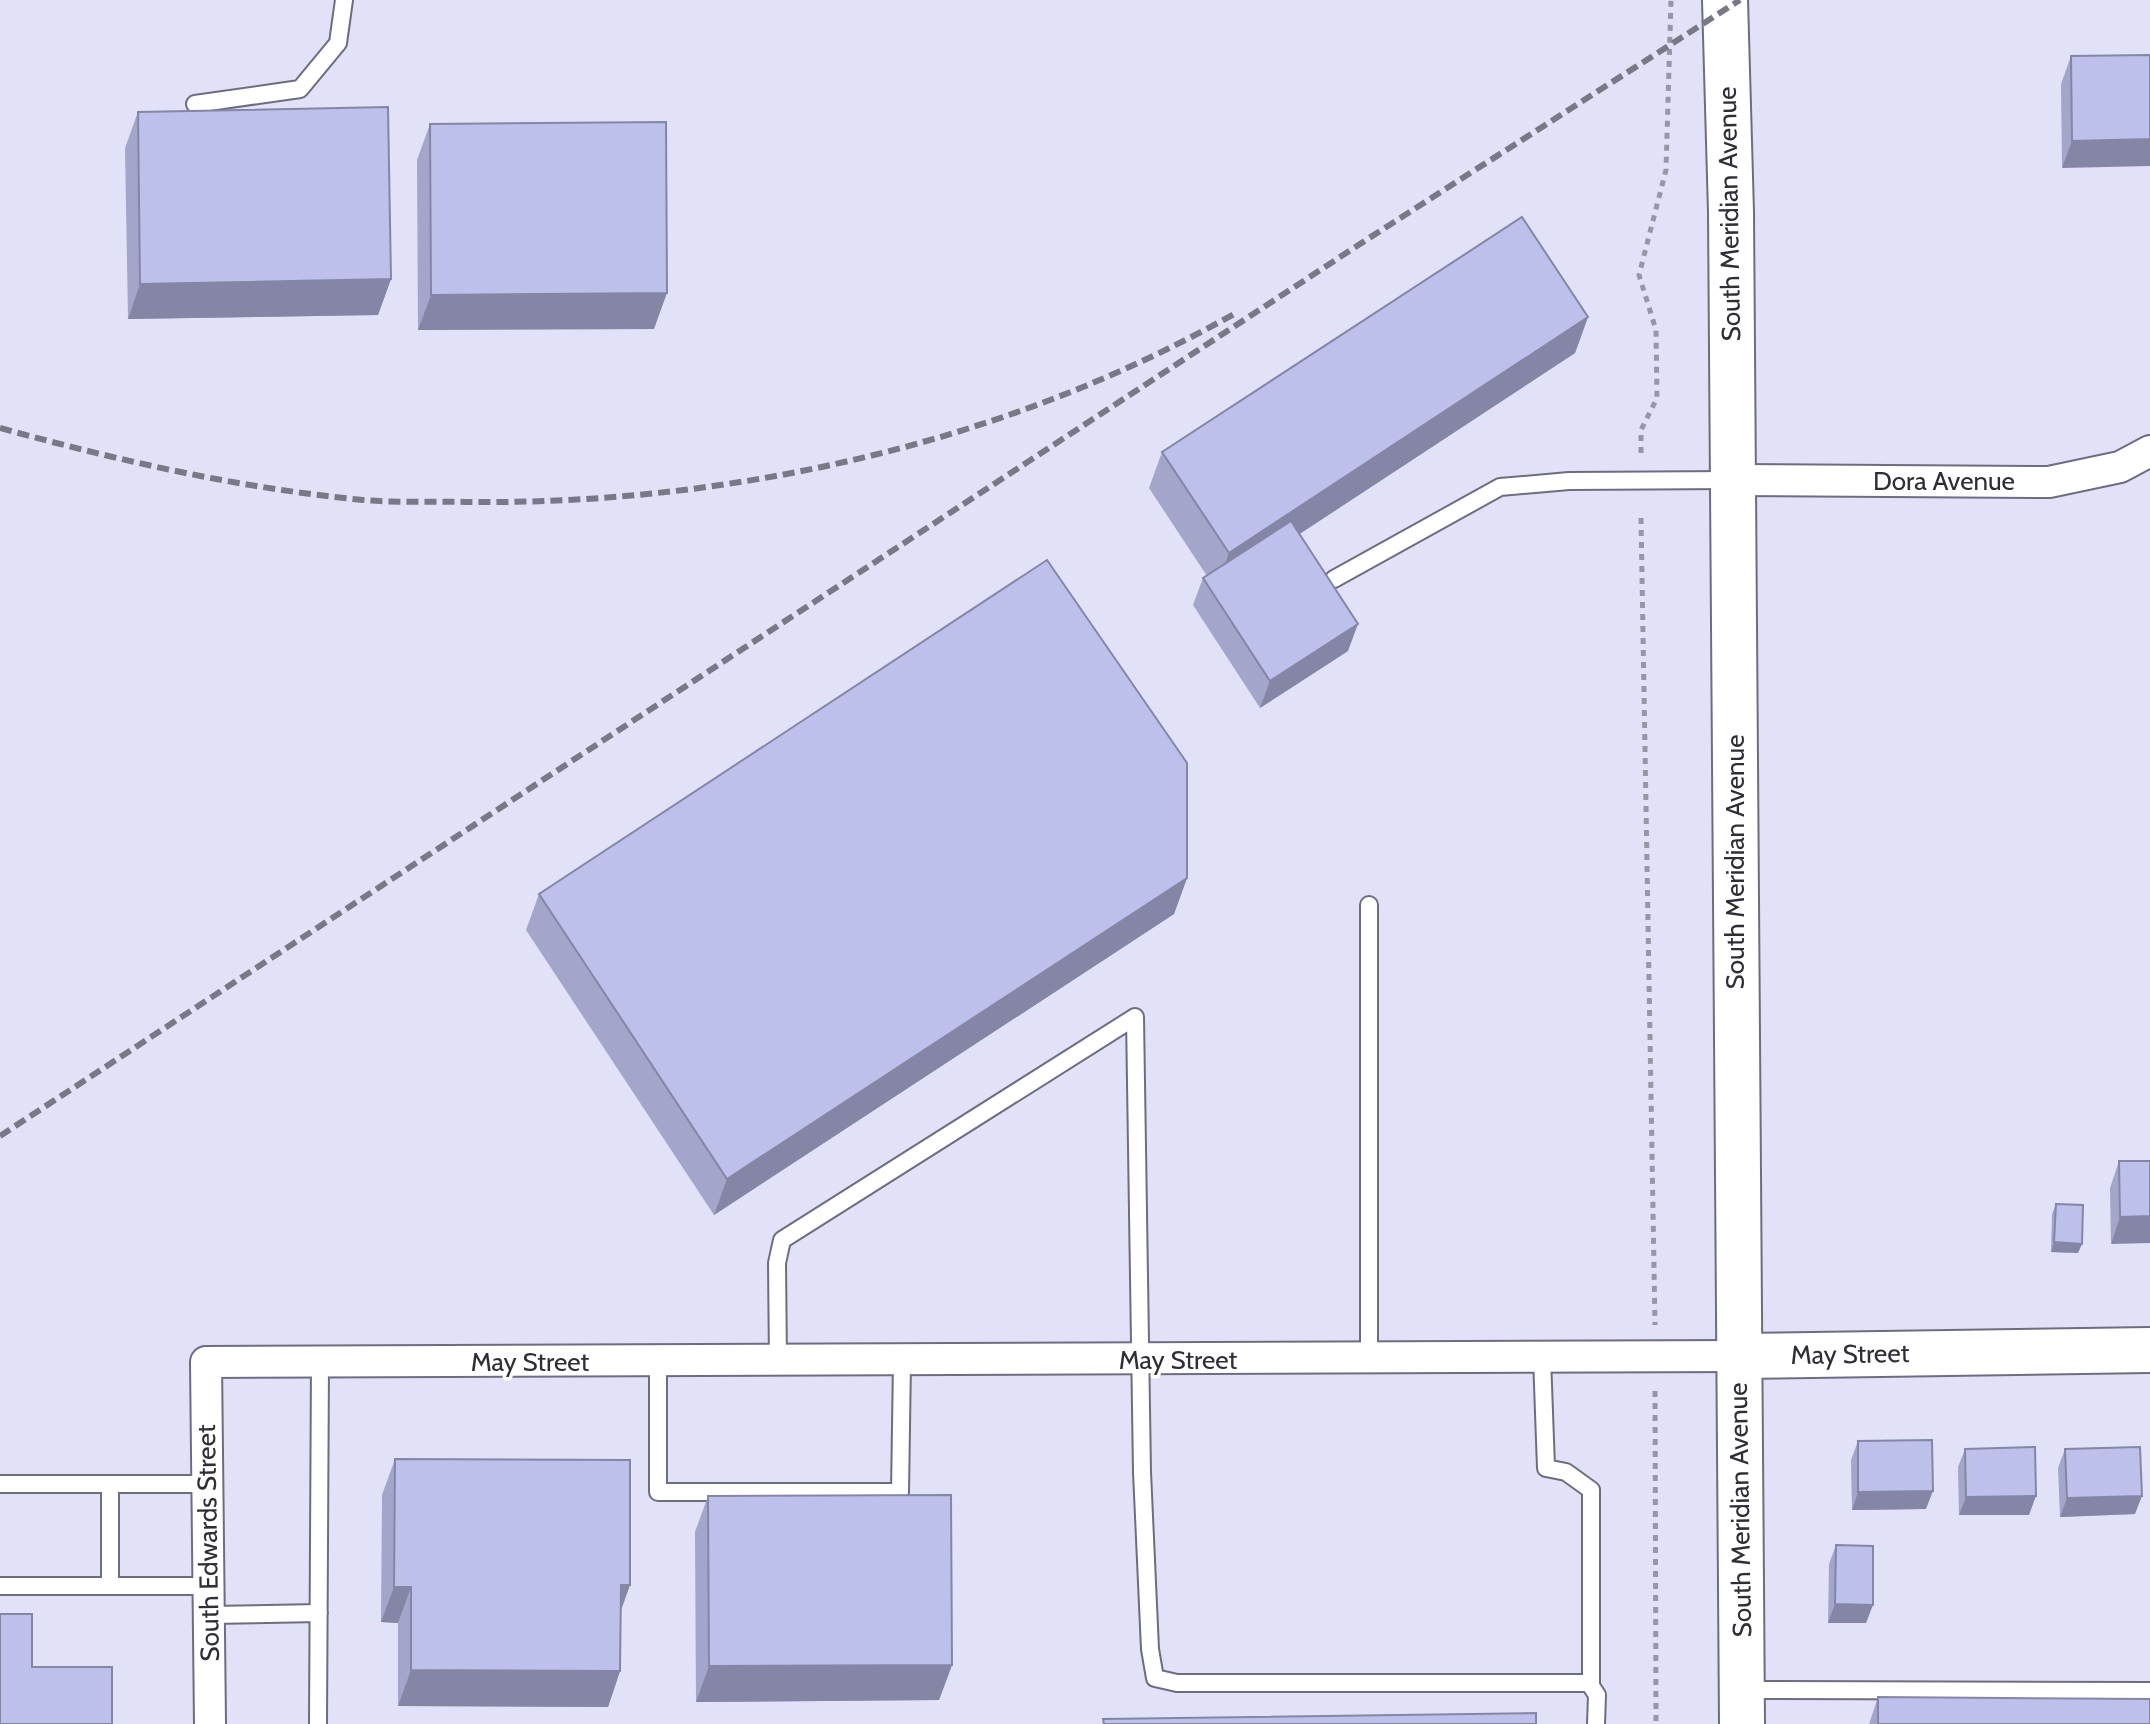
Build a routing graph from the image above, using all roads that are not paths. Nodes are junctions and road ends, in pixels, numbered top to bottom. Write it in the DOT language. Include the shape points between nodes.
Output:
graph roads {
  1 [pos="344,0"];
  2 [pos="1725,0"];
  3 [pos="195,104"];
  4 [pos="2150,451"];
  5 [pos="1733,480"];
  6 [pos="1334,579"];
  7 [pos="1369,905"];
  8 [pos="2150,1350"];
  9 [pos="1738,1356"];
  10 [pos="1542,1357"];
  11 [pos="1369,1359"];
  12 [pos="1143,1360"];
  13 [pos="206,1362"];
  14 [pos="320,1362"];
  15 [pos="658,1362"];
  16 [pos="778,1362"];
  17 [pos="902,1362"];
  18 [pos="0,1484"];
  19 [pos="110,1484"];
  20 [pos="207,1484"];
  21 [pos="0,1586"];
  22 [pos="110,1586"];
  23 [pos="208,1600"];
  24 [pos="319,1613"];
  25 [pos="1591,1686"];
  26 [pos="2150,1691"];
  27 [pos="1742,1707"];
  28 [pos="210,1724"];
  29 [pos="318,1724"];
  30 [pos="1596,1724"];
  1 -- 3 [label="lane" via="338,43 300,89"];
  2 -- 5 [label="main road, South Meridian Avenue"];
  4 -- 5 [label="street, Dora Avenue" via="2120,467 2049,482"];
  5 -- 6 [label="lane" via="1500,487"];
  5 -- 9 [label="main road, South Meridian Avenue"];
  7 -- 11 [label="lane"];
  8 -- 9 [label="main road, May Street"];
  9 -- 10 [label="street, May Street"];
  9 -- 27 [label="main road, South Meridian Avenue"];
  10 -- 11 [label="street, May Street"];
  10 -- 25 [label="lane" via="1546,1468 1566,1472 1591,1490"];
  11 -- 12 [label="street, May Street"];
  12 -- 16 [label="lane" via="1135,1017 782,1240 777,1263"];
  12 -- 17 [label="street, May Street"];
  12 -- 25 [label="lane" via="1142,1472 1155,1678 1177,1683"];
  13 -- 14 [label="street, May Street"];
  13 -- 20 [label="street, South Edwards Street"];
  14 -- 15 [label="street, May Street"];
  14 -- 24 [label="lane"];
  15 -- 16 [label="street, May Street"];
  15 -- 17 [label="lane" via="658,1492 900,1492"];
  16 -- 17 [label="street, May Street"];
  18 -- 19 [label="lane"];
  19 -- 20 [label="lane"];
  19 -- 22 [label="lane"];
  20 -- 23 [label="street, South Edwards Street"];
  21 -- 22 [label="lane"];
  22 -- 23 [label="lane"];
  23 -- 24 [label="lane"];
  23 -- 28 [label="street, South Edwards Street"];
  24 -- 29 [label="lane"];
  25 -- 30 [label="lane" via="1597,1695"];
  26 -- 27 [label="lane"];
}
